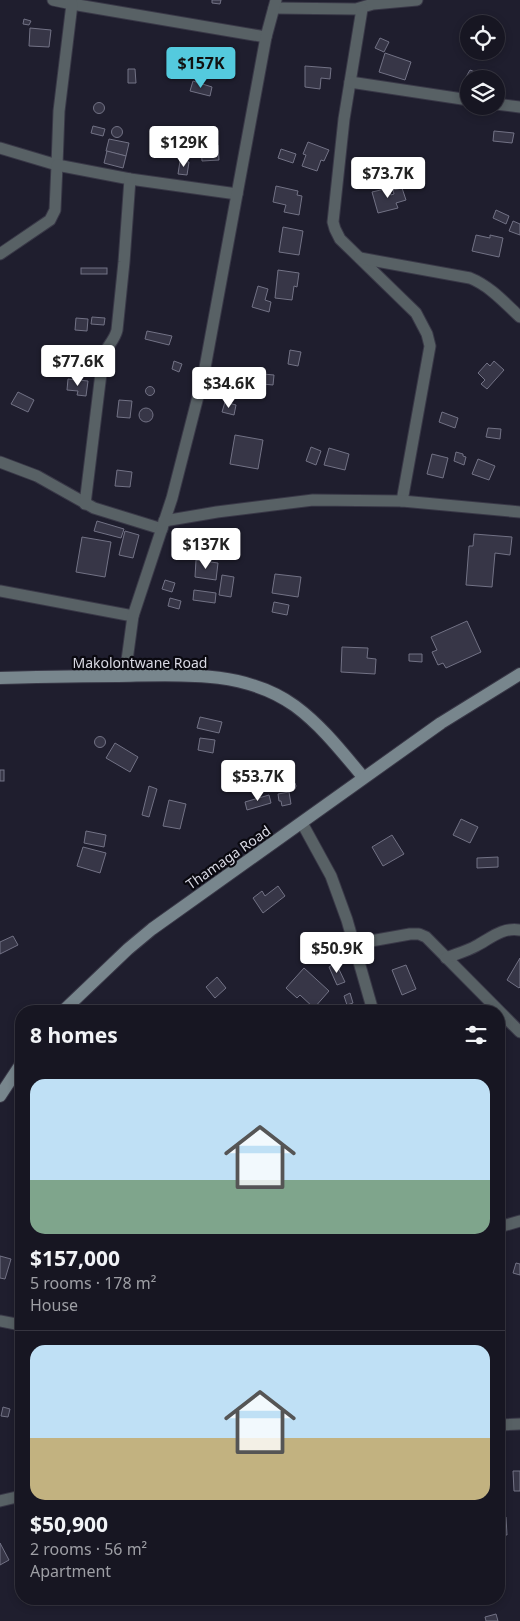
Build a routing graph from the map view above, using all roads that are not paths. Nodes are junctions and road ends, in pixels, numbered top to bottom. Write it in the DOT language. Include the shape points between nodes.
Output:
graph roads {
  1 [pos="53,0"];
  2 [pos="417,0"];
  3 [pos="73,2"];
  4 [pos="275,4"];
  5 [pos="362,8"];
  6 [pos="266,37"];
  7 [pos="350,82"];
  8 [pos="460,99"];
  9 [pos="505,105"];
  10 [pos="520,107"];
  11 [pos="0,148"];
  12 [pos="57,165"];
  13 [pos="130,179"];
  14 [pos="237,194"];
  15 [pos="0,254"];
  16 [pos="360,258"];
  17 [pos="520,317"];
  18 [pos="0,462"];
  19 [pos="402,501"];
  20 [pos="85,504"];
  21 [pos="520,512"];
  22 [pos="163,525"];
  23 [pos="0,591"];
  24 [pos="133,616"];
  25 [pos="520,674"];
  26 [pos="125,675"];
  27 [pos="0,678"];
  28 [pos="363,777"];
  29 [pos="302,823"];
  30 [pos="520,930"];
  31 [pos="354,944"];
  32 [pos="446,958"];
  33 [pos="70,1005"];
  34 [pos="371,1005"];
  35 [pos="493,1005"];
  36 [pos="505,1017"];
  37 [pos="520,1032"];
  38 [pos="15,1073"];
  39 [pos="0,1096"];
  40 [pos="520,1221"];
  41 [pos="505,1225"];
  42 [pos="0,1321"];
  43 [pos="15,1324"];
  44 [pos="520,1424"];
  45 [pos="505,1425"];
  46 [pos="15,1497"];
  47 [pos="0,1501"];
  1 -- 3 [label="street"];
  2 -- 5 [label="street"];
  3 -- 6 [label="street"];
  3 -- 12 [label="street"];
  4 -- 5 [label="street"];
  4 -- 6 [label="street"];
  5 -- 7 [label="street"];
  6 -- 14 [label="street"];
  7 -- 8 [label="street"];
  7 -- 16 [label="street" via="333,222 340,239"];
  9 -- 10 [label="street"];
  11 -- 12 [label="street"];
  12 -- 13 [label="street"];
  12 -- 15 [label="street" via="55,210 50,220"];
  13 -- 14 [label="street"];
  13 -- 20 [label="street" via="117,330 103,357"];
  14 -- 22 [label="street" via="204,373"];
  16 -- 17 [label="street" via="470,278 489,288"];
  16 -- 19 [label="street" via="416,313 430,346"];
  18 -- 20 [label="street" via="36,476"];
  19 -- 21 [label="street"];
  19 -- 22 [label="street" via="313,500 218,512"];
  20 -- 22 [label="street"];
  22 -- 24 [label="street"];
  23 -- 24 [label="street"];
  24 -- 26 [label="street"];
  25 -- 28 [label="main road, Thamaga Road"];
  26 -- 27 [label="main road, Makolontwane Road"];
  26 -- 28 [label="main road, Makolontwane Road" via="211,676 264,690 293,705 318,724"];
  28 -- 29 [label="main road, Thamaga Road"];
  29 -- 31 [label="street" via="331,876"];
  29 -- 33 [label="main road, Thamaga Road" via="152,929"];
  30 -- 32 [label="street" via="502,931"];
  31 -- 32 [label="street" via="419,934"];
  31 -- 34 [label="street"];
  32 -- 35 [label="street"];
  36 -- 37 [label="street"];
  38 -- 39 [label="main road"];
  40 -- 41 [label="street"];
  42 -- 43 [label="street"];
  44 -- 45 [label="street"];
  46 -- 47 [label="street"];
}
